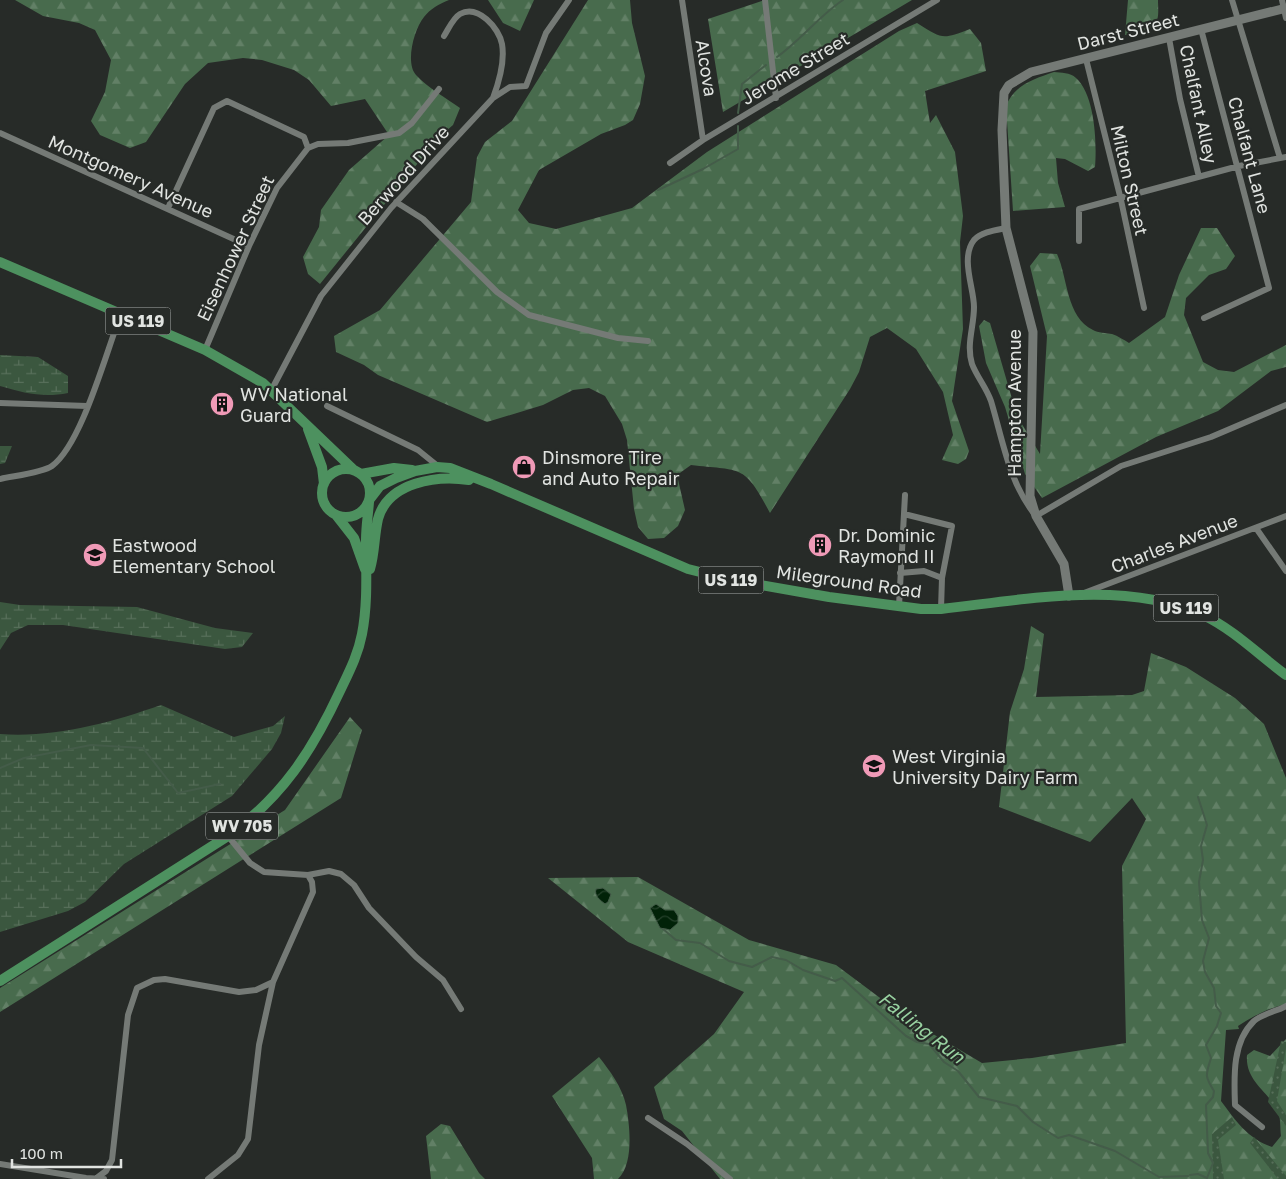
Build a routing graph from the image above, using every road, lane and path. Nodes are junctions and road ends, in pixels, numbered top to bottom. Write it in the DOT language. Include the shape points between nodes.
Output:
graph roads {
  1 [pos="569,0"];
  2 [pos="682,0"];
  3 [pos="765,0"];
  4 [pos="937,0"];
  5 [pos="1232,0"];
  6 [pos="1284,6"];
  7 [pos="1286,18"];
  8 [pos="1238,19"];
  9 [pos="1201,30"];
  10 [pos="444,36"];
  11 [pos="1169,38"];
  12 [pos="1086,59"];
  13 [pos="1009,84"];
  14 [pos="439,89"];
  15 [pos="493,98"];
  16 [pos="776,98"];
  17 [pos="0,133"];
  18 [pos="703,140"];
  19 [pos="308,148"];
  20 [pos="1283,158"];
  21 [pos="670,163"];
  22 [pos="1239,166"];
  23 [pos="1199,177"];
  24 [pos="1120,200"];
  25 [pos="396,202"];
  26 [pos="168,208"];
  27 [pos="1006,228"];
  28 [pos="1079,241"];
  29 [pos="249,246"];
  30 [pos="0,262"];
  31 [pos="1144,308"];
  32 [pos="121,314"];
  33 [pos="1204,318"];
  34 [pos="648,341"];
  35 [pos="205,350"];
  36 [pos="272,389"];
  37 [pos="0,403"];
  38 [pos="1286,405"];
  39 [pos="87,406"];
  40 [pos="327,406"];
  41 [pos="306,425"];
  42 [pos="439,467"];
  43 [pos="416,470"];
  44 [pos="358,472"];
  45 [pos="0,479"];
  46 [pos="324,484"];
  47 [pos="491,484"];
  48 [pos="905,495"];
  49 [pos="369,500"];
  50 [pos="904,514"];
  51 [pos="336,516"];
  52 [pos="1036,516"];
  53 [pos="1286,516"];
  54 [pos="1256,528"];
  55 [pos="1286,571"];
  56 [pos="900,573"];
  57 [pos="368,577"];
  58 [pos="942,578"];
  59 [pos="1069,596"];
  60 [pos="899,606"];
  61 [pos="941,609"];
  62 [pos="1286,675"];
  63 [pos="228,836"];
  64 [pos="308,875"];
  65 [pos="0,981"];
  66 [pos="273,982"];
  67 [pos="1286,1006"];
  68 [pos="461,1009"];
  69 [pos="648,1118"];
  70 [pos="1262,1126"];
  71 [pos="0,1164"];
  72 [pos="101,1178"];
  73 [pos="208,1179"];
  74 [pos="730,1179"];
  1 -- 15 [label="street, Berwood Drive" via="546,34 526,86 510,87"];
  2 -- 18 [label="street, Alcova"];
  3 -- 16 [label="street"];
  4 -- 16 [label="street, Jerome Street"];
  5 -- 8 [label="street"];
  6 -- 7 [label="street"];
  6 -- 8 [label="street, Darst Street"];
  8 -- 9 [label="street, Darst Street"];
  8 -- 20 [label="street"];
  9 -- 11 [label="street, Darst Street"];
  9 -- 22 [label="street, Chalfant Lane"];
  10 -- 15 [label="street" via="455,17 462,12 484,16 493,27 502,44 499,83"];
  11 -- 12 [label="street, Darst Street"];
  11 -- 23 [label="street, Chalfant Alley"];
  12 -- 13 [label="street, Darst Street" via="1031,72"];
  12 -- 24 [label="street, Milton Street"];
  13 -- 27 [label="street, Hampton Avenue" via="1004,93 1002,130"];
  14 -- 19 [label="street" via="399,133"];
  15 -- 25 [label="street, Berwood Drive"];
  16 -- 18 [label="street, Jerome Street"];
  17 -- 26 [label="street, Montgomery Avenue"];
  18 -- 21 [label="street, Jerome Street"];
  19 -- 26 [label="street" via="304,137 227,101 214,108"];
  19 -- 29 [label="street, Eisenhower Street" via="277,188"];
  20 -- 22 [label="street"];
  22 -- 23 [label="street"];
  22 -- 33 [label="street, Chalfant Lane" via="1269,288"];
  23 -- 24 [label="street"];
  24 -- 28 [label="street" via="1079,209"];
  24 -- 31 [label="street, Milton Street"];
  25 -- 34 [label="street" via="423,219 498,292 529,315 618,338"];
  25 -- 36 [label="street, Berwood Drive" via="321,296"];
  26 -- 29 [label="street, Montgomery Avenue"];
  27 -- 52 [label="street, Hampton Avenue" via="1033,332 1030,496"];
  27 -- 52 [label="street" via="981,235 971,246 969,274 974,305 969,348 972,364 990,400 1014,481"];
  29 -- 35 [label="street, Eisenhower Street"];
  30 -- 32 [label="main road, US 119"];
  32 -- 35 [label="main road, US 119"];
  32 -- 39 [label="street"];
  35 -- 36 [label="main road, US 119"];
  36 -- 41 [label="main road, US 119"];
  37 -- 39 [label="street"];
  38 -- 52 [label="street" via="1211,437 1122,466"];
  39 -- 45 [label="street" via="67,450 51,467"];
  40 -- 42 [label="street, Mileground Road" via="418,450"];
  41 -- 44 [label="main road, US 119"];
  41 -- 46 [label="main road, US 119" via="322,467"];
  42 -- 43 [label="main road, Mileground Road / US 119"];
  42 -- 47 [label="main road, Mileground Road / US 119"];
  43 -- 44 [label="main road, Mileground Road / US 119" via="394,468"];
  43 -- 49 [label="main road, Mileground Road / US 119" via="380,486"];
  44 -- 46 [label="main road" via="336,472"];
  44 -- 49 [label="main road" via="370,486"];
  46 -- 51 [label="main road" via="325,505"];
  47 -- 57 [label="main road" via="446,477 413,484 392,496 378,519"];
  47 -- 60 [label="main road, Mileground Road / US 119" via="688,569 732,580"];
  48 -- 50 [label="street"];
  49 -- 51 [label="main road" via="359,514"];
  49 -- 57 [label="main road, WV 705"];
  50 -- 56 [label="street"];
  50 -- 58 [label="street" via="952,526"];
  51 -- 57 [label="main road, WV 705" via="354,538"];
  52 -- 59 [label="street, Hampton Avenue" via="1064,564"];
  53 -- 54 [label="street, Charles Avenue"];
  54 -- 55 [label="street"];
  54 -- 59 [label="street, Charles Avenue" via="1110,584"];
  56 -- 58 [label="street" via="924,571"];
  56 -- 60 [label="street"];
  57 -- 63 [label="main road, WV 705" via="362,635 355,661 324,726 288,781"];
  58 -- 61 [label="street"];
  59 -- 61 [label="main road, Mileground Road / US 119"];
  59 -- 62 [label="main road, US 119" via="1148,598 1186,608 1220,626"];
  60 -- 61 [label="main road, Mileground Road / US 119"];
  63 -- 64 [label="street" via="250,863 264,872"];
  63 -- 65 [label="main road, WV 705"];
  64 -- 66 [label="street" via="313,892"];
  64 -- 68 [label="street" via="329,871 341,874 354,885 369,908 443,980"];
  66 -- 72 [label="street" via="256,990 239,992 165,979 137,988 128,1016 112,1160"];
  66 -- 73 [label="street" via="259,1045 248,1139 238,1155"];
  67 -- 70 [label="street" via="1255,1021 1239,1044 1234,1069 1235,1105"];
  69 -- 74 [label="street"];
  71 -- 72 [label="street"];
}
